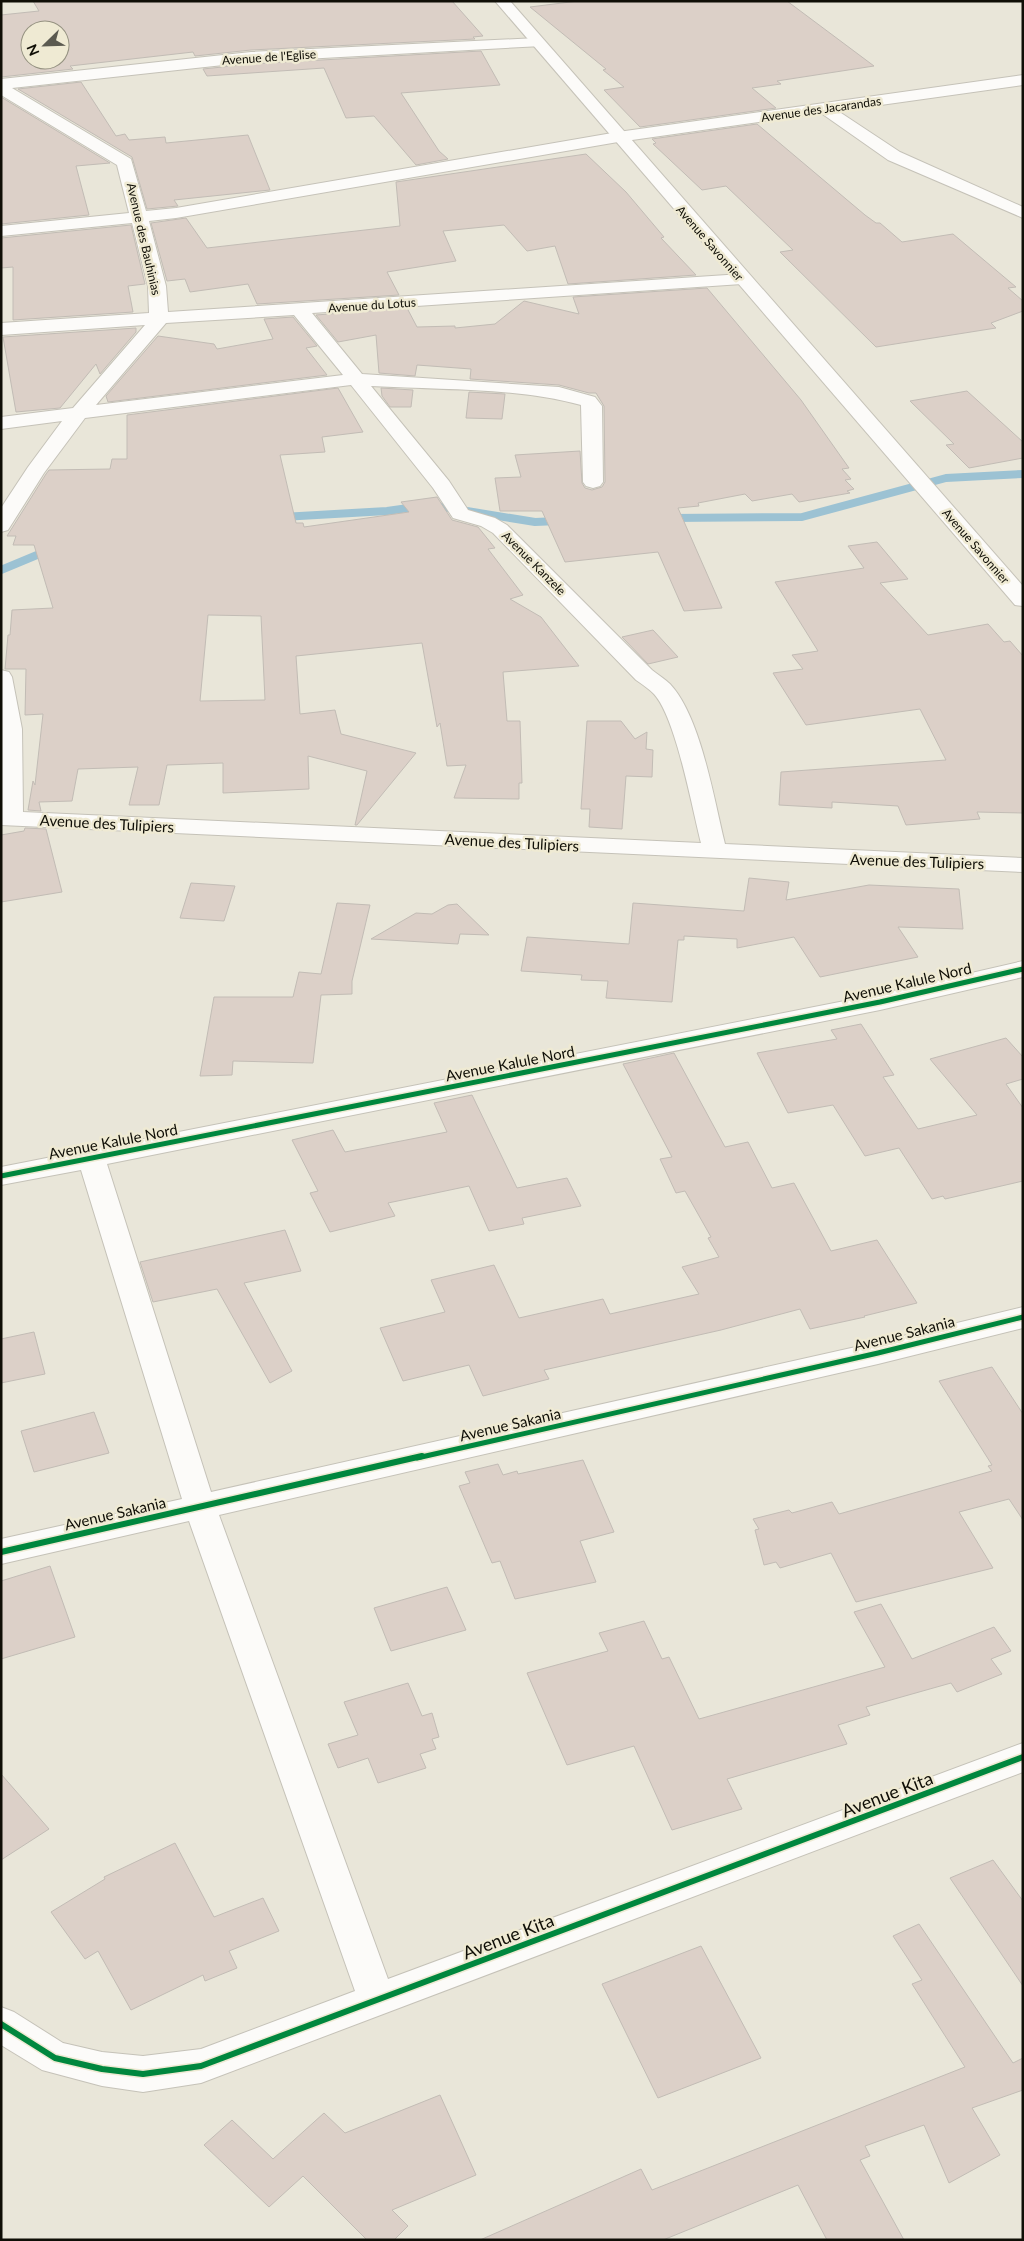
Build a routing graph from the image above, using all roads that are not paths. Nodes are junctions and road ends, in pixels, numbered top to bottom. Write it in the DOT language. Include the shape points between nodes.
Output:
graph roads {
  1 [pos="502,1"];
  2 [pos="537,43"];
  3 [pos="1023,80"];
  4 [pos="1,84"];
  5 [pos="1,88"];
  6 [pos="825,109"];
  7 [pos="618,137"];
  8 [pos="1023,213"];
  9 [pos="138,218"];
  10 [pos="1,232"];
  11 [pos="742,279"];
  12 [pos="300,310"];
  13 [pos="159,320"];
  14 [pos="1,329"];
  15 [pos="356,379"];
  16 [pos="79,414"];
  17 [pos="1,423"];
  18 [pos="593,482"];
  19 [pos="1,526"];
  20 [pos="1023,600"];
  21 [pos="1,677"];
  22 [pos="6,818"];
  23 [pos="715,852"];
  24 [pos="1023,865"];
  25 [pos="1023,969"];
  26 [pos="92,1158"];
  27 [pos="1,1176"];
  28 [pos="1023,1317"];
  29 [pos="200,1507"];
  30 [pos="1,1552"];
  31 [pos="1023,1757"];
  32 [pos="377,2000"];
  33 [pos="1,2024"];
  1 -- 2 [label="street, Avenue Savonnier"];
  2 -- 4 [label="street, Avenue de l'Eglise" via="251,57"];
  2 -- 7 [label="street, Avenue Savonnier"];
  3 -- 6 [label="street, Avenue des Jacarandas"];
  5 -- 9 [label="street, Avenue des Bauhinias" via="120,158 128,169"];
  6 -- 7 [label="street, Avenue des Jacarandas"];
  6 -- 8 [label="street" via="894,156"];
  7 -- 9 [label="street, Avenue des Jacarandas" via="256,201"];
  7 -- 11 [label="street, Avenue Savonnier"];
  9 -- 10 [label="street, Avenue des Jacarandas"];
  9 -- 13 [label="street, Avenue des Bauhinias" via="157,286"];
  11 -- 12 [label="street, Avenue du Lotus"];
  11 -- 20 [label="street, Avenue Savonnier"];
  12 -- 13 [label="street, Avenue du Lotus"];
  12 -- 15 [label="street, Avenue Kanzele"];
  13 -- 14 [label="street, Avenue du Lotus"];
  13 -- 16 [label="street"];
  15 -- 16 [label="street"];
  15 -- 18 [label="street" via="497,387 559,393 588,401 592,406"];
  15 -- 23 [label="street, Avenue Kanzele" via="442,484 458,512 500,528 644,675 662,689 672,704 688,744"];
  16 -- 17 [label="street"];
  16 -- 19 [label="street"];
  21 -- 22 [label="street" via="10,729"];
  22 -- 23 [label="street, Avenue des Tulipiers"];
  23 -- 24 [label="street, Avenue des Tulipiers"];
  25 -- 26 [label="street, Avenue Kalule Nord" via="880,1002"];
  26 -- 27 [label="street, Avenue Kalule Nord"];
  26 -- 29 [label="street"];
  28 -- 29 [label="street, Avenue Sakania"];
  29 -- 30 [label="street, Avenue Sakania"];
  29 -- 32 [label="street"];
  31 -- 32 [label="street, Avenue Kita"];
  32 -- 33 [label="street, Avenue Kita" via="201,2066 143,2074 55,2058"];
}
